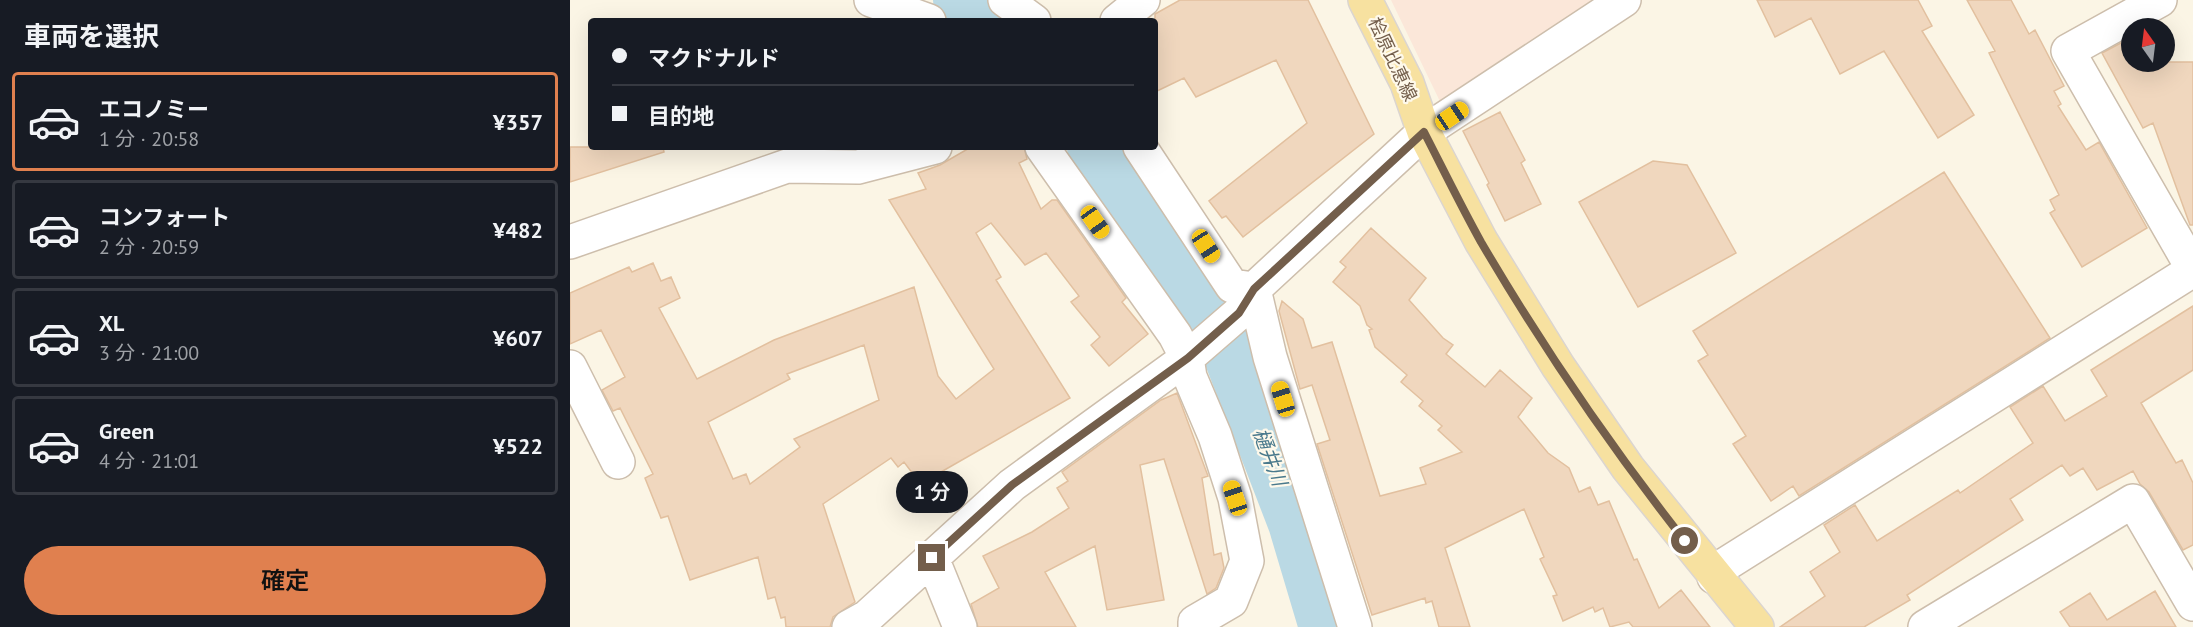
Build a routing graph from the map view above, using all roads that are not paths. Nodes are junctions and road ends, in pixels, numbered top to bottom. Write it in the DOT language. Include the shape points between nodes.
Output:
graph roads {
  1 [pos="871,0"];
  2 [pos="1005,0"];
  3 [pos="1143,0"];
  4 [pos="1365,0"];
  5 [pos="1624,0"];
  6 [pos="2160,0"];
  7 [pos="920,18"];
  8 [pos="1030,18"];
  9 [pos="1121,18"];
  10 [pos="1424,132"];
  11 [pos="923,150"];
  12 [pos="1044,150"];
  13 [pos="1142,150"];
  14 [pos="570,242"];
  15 [pos="2193,269"];
  16 [pos="1247,301"];
  17 [pos="1188,358"];
  18 [pos="570,367"];
  19 [pos="618,462"];
  20 [pos="932,558"];
  21 [pos="1714,577"];
  22 [pos="2193,604"];
  23 [pos="849,627"];
  24 [pos="960,627"];
  25 [pos="1195,627"];
  26 [pos="1356,627"];
  27 [pos="1757,627"];
  28 [pos="1925,627"];
  1 -- 7 [label="street"];
  2 -- 8 [label="street"];
  3 -- 9 [label="street"];
  4 -- 10 [label="main road, 桧原比恵線" via="1407,83"];
  5 -- 10 [label="street"];
  6 -- 15 [label="street" via="2068,51"];
  10 -- 16 [label="street"];
  10 -- 21 [label="main road, 桧原比恵線" via="1481,241 1558,366 1628,468"];
  11 -- 14 [label="street" via="858,167 787,166"];
  12 -- 17 [label="street"];
  13 -- 16 [label="street" via="1232,286"];
  15 -- 21 [label="street" via="1737,558"];
  16 -- 17 [label="street"];
  16 -- 26 [label="street" via="1270,357"];
  17 -- 20 [label="street" via="1012,485"];
  17 -- 25 [label="street" via="1190,376 1235,498 1247,561 1230,601 1196,622"];
  18 -- 19 [label="street"];
  20 -- 23 [label="street" via="867,617"];
  20 -- 24 [label="street"];
  21 -- 27 [label="main road, 桧原比恵線"];
  22 -- 28 [label="street" via="2133,501"];
}
